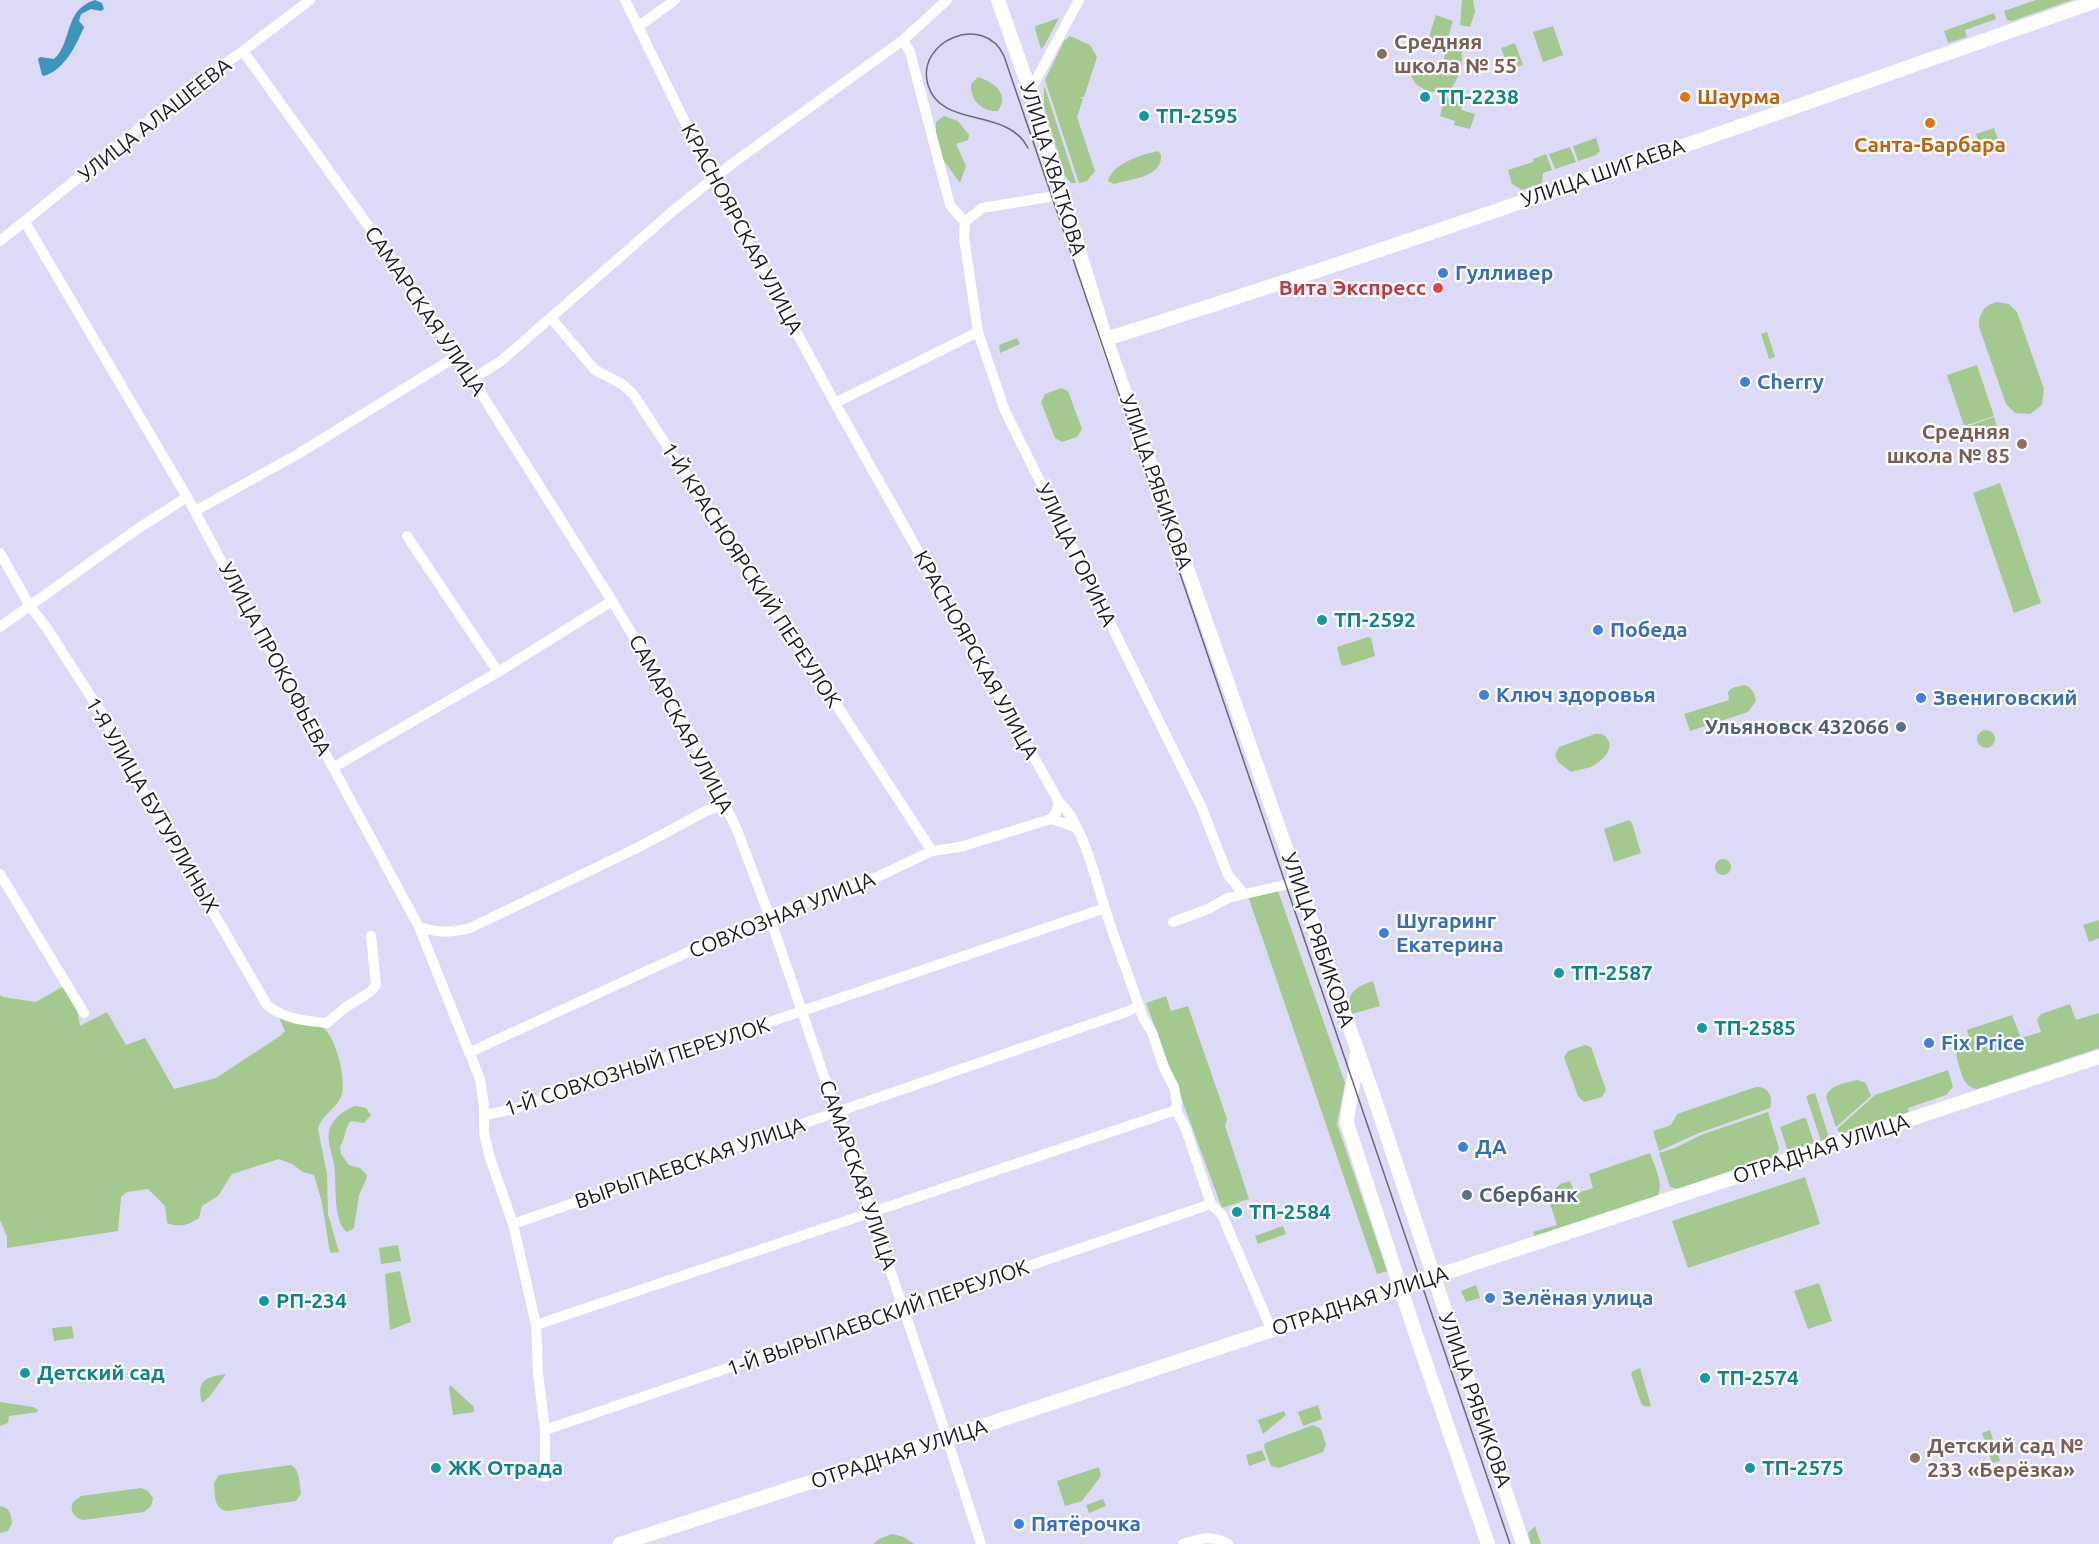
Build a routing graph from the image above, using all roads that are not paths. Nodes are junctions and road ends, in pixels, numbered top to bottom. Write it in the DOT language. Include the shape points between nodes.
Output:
graph roads {
  1 [pos="310,0"];
  2 [pos="625,0"];
  3 [pos="675,0"];
  4 [pos="947,0"];
  5 [pos="998,0"];
  6 [pos="1079,0"];
  7 [pos="2099,0"];
  8 [pos="639,26"];
  9 [pos="903,40"];
  10 [pos="243,51"];
  11 [pos="1030,91"];
  12 [pos="713,179"];
  13 [pos="1061,195"];
  14 [pos="24,222"];
  15 [pos="965,222"];
  16 [pos="2,237"];
  17 [pos="551,318"];
  18 [pos="978,332"];
  19 [pos="1106,339"];
  20 [pos="457,356"];
  21 [pos="471,378"];
  22 [pos="835,403"];
  23 [pos="187,497"];
  24 [pos="195,511"];
  25 [pos="407,536"];
  26 [pos="0,553"];
  27 [pos="612,601"];
  28 [pos="30,606"];
  29 [pos="0,627"];
  30 [pos="498,672"];
  31 [pos="334,768"];
  32 [pos="1059,801"];
  33 [pos="726,804"];
  34 [pos="1051,819"];
  35 [pos="1075,827"];
  36 [pos="932,851"];
  37 [pos="0,874"];
  38 [pos="1297,882"];
  39 [pos="1244,893"];
  40 [pos="1105,908"];
  41 [pos="769,915"];
  42 [pos="1173,922"];
  43 [pos="419,927"];
  44 [pos="371,936"];
  45 [pos="1139,1006"];
  46 [pos="84,1012"];
  47 [pos="802,1013"];
  48 [pos="470,1052"];
  49 [pos="1356,1052"];
  50 [pos="2099,1057"];
  51 [pos="1176,1110"];
  52 [pos="836,1113"];
  53 [pos="484,1115"];
  54 [pos="1211,1204"];
  55 [pos="871,1213"];
  56 [pos="513,1224"];
  57 [pos="1433,1277"];
  58 [pos="1401,1288"];
  59 [pos="904,1309"];
  60 [pos="536,1325"];
  61 [pos="1272,1331"];
  62 [pos="545,1430"];
  63 [pos="946,1438"];
  64 [pos="545,1477"];
  65 [pos="620,1544"];
  66 [pos="981,1544"];
  67 [pos="1183,1544"];
  68 [pos="1227,1544"];
  69 [pos="1488,1544"];
  70 [pos="1523,1544"];
  1 -- 10 [label="street, УЛИЦА АЛАШЕЕВА"];
  2 -- 8 [label="street, КРАСНОЯРСКАЯ УЛИЦА"];
  3 -- 8 [label="street"];
  4 -- 9 [label="street"];
  5 -- 11 [label="street, УЛИЦА ХВАТКОВА"];
  6 -- 11 [label="street"];
  7 -- 19 [label="street, УЛИЦА ШИГАЕВА" via="1514,204"];
  8 -- 12 [label="street, КРАСНОЯРСКАЯ УЛИЦА"];
  9 -- 12 [label="street"];
  9 -- 15 [label="street" via="910,52 950,205"];
  10 -- 14 [label="street, УЛИЦА АЛАШЕЕВА" via="188,89"];
  10 -- 20 [label="street, САМАРСКАЯ УЛИЦА"];
  11 -- 13 [label="street, УЛИЦА ХВАТКОВА"];
  12 -- 17 [label="street"];
  12 -- 22 [label="street, КРАСНОЯРСКАЯ УЛИЦА"];
  13 -- 15 [label="street" via="982,208"];
  13 -- 19 [label="street, УЛИЦА ХВАТКОВА"];
  14 -- 16 [label="street, УЛИЦА АЛАШЕЕВА"];
  14 -- 23 [label="street, УЛИЦА ПРОКОФЬЕВА"];
  15 -- 18 [label="street, УЛИЦА ГОРИНА"];
  17 -- 21 [label="street" via="501,361"];
  17 -- 36 [label="street, 1-Й КРАСНОЯРСКИЙ ПЕРЕУЛОК" via="595,370 633,394"];
  18 -- 22 [label="street"];
  18 -- 39 [label="street, УЛИЦА ГОРИНА" via="1005,411 1201,806 1228,875"];
  19 -- 38 [label="street, УЛИЦА РЯБИКОВА"];
  20 -- 21 [label="street, САМАРСКАЯ УЛИЦА"];
  20 -- 24 [label="street" via="298,454"];
  21 -- 27 [label="street, САМАРСКАЯ УЛИЦА"];
  22 -- 32 [label="street, КРАСНОЯРСКАЯ УЛИЦА"];
  23 -- 24 [label="street, УЛИЦА ПРОКОФЬЕВА"];
  23 -- 28 [label="street"];
  24 -- 31 [label="street, УЛИЦА ПРОКОФЬЕВА"];
  25 -- 30 [label="street"];
  26 -- 28 [label="street, 1-Я УЛИЦА БУТУРЛИНЫХ"];
  27 -- 30 [label="street"];
  27 -- 33 [label="street, САМАРСКАЯ УЛИЦА" via="683,719"];
  28 -- 29 [label="street"];
  28 -- 44 [label="street, 1-Я УЛИЦА БУТУРЛИНЫХ" via="104,717 267,1005 277,1013 327,1023 376,985"];
  30 -- 31 [label="street"];
  31 -- 43 [label="street, УЛИЦА ПРОКОФЬЕВА"];
  32 -- 34 [label="street"];
  32 -- 35 [label="street, КРАСНОЯРСКАЯ УЛИЦА"];
  33 -- 41 [label="street, САМАРСКАЯ УЛИЦА"];
  33 -- 43 [label="street" via="470,928 438,933"];
  34 -- 35 [label="street"];
  34 -- 36 [label="street, СОВХОЗНАЯ УЛИЦА" via="960,847"];
  35 -- 40 [label="street, КРАСНОЯРСКАЯ УЛИЦА"];
  36 -- 41 [label="street, СОВХОЗНАЯ УЛИЦА" via="877,877"];
  37 -- 46 [label="street"];
  38 -- 39 [label="street"];
  38 -- 49 [label="street, УЛИЦА РЯБИКОВА"];
  39 -- 42 [label="street"];
  40 -- 45 [label="street, КРАСНОЯРСКАЯ УЛИЦА"];
  40 -- 47 [label="street, 1-Й СОВХОЗНЫЙ ПЕРЕУЛОК"];
  41 -- 47 [label="street, САМАРСКАЯ УЛИЦА"];
  41 -- 48 [label="street, СОВХОЗНАЯ УЛИЦА"];
  43 -- 48 [label="street, УЛИЦА ПРОКОФЬЕВА"];
  45 -- 51 [label="street, КРАСНОЯРСКАЯ УЛИЦА" via="1176,1093"];
  45 -- 52 [label="street, ВЫРЫПАЕВСКАЯ УЛИЦА"];
  47 -- 52 [label="street, САМАРСКАЯ УЛИЦА"];
  47 -- 53 [label="street, 1-Й СОВХОЗНЫЙ ПЕРЕУЛОК" via="514,1110"];
  48 -- 53 [label="street, УЛИЦА ПРОКОФЬЕВА" via="480,1079"];
  49 -- 57 [label="street, УЛИЦА РЯБИКОВА"];
  49 -- 58 [label="street, УЛИЦА РЯБИКОВА" via="1347,1123"];
  50 -- 57 [label="street, ОТРАДНАЯ УЛИЦА"];
  51 -- 54 [label="street, КРАСНОЯРСКАЯ УЛИЦА"];
  51 -- 55 [label="street"];
  52 -- 55 [label="street, САМАРСКАЯ УЛИЦА"];
  52 -- 56 [label="street, ВЫРЫПАЕВСКАЯ УЛИЦА"];
  53 -- 56 [label="street, 1-Й СОВХОЗНЫЙ ПЕРЕУЛОК" via="490,1158"];
  54 -- 59 [label="street, 1-Й ВЫРЫПАЕВСКИЙ ПЕРЕУЛОК"];
  54 -- 61 [label="street, КРАСНОЯРСКАЯ УЛИЦА" via="1222,1215"];
  55 -- 59 [label="street, САМАРСКАЯ УЛИЦА"];
  55 -- 60 [label="street"];
  56 -- 60 [label="street, 1-Й СОВХОЗНЫЙ ПЕРЕУЛОК"];
  57 -- 58 [label="street, ОТРАДНАЯ УЛИЦА"];
  57 -- 70 [label="street, УЛИЦА РЯБИКОВА"];
  58 -- 61 [label="street, ОТРАДНАЯ УЛИЦА"];
  58 -- 69 [label="street, УЛИЦА РЯБИКОВА"];
  59 -- 62 [label="street, 1-Й ВЫРЫПАЕВСКИЙ ПЕРЕУЛОК"];
  59 -- 63 [label="street, САМАРСКАЯ УЛИЦА"];
  60 -- 62 [label="street, 1-Й СОВХОЗНЫЙ ПЕРЕУЛОК"];
  61 -- 63 [label="street, ОТРАДНАЯ УЛИЦА"];
  62 -- 64 [label="street, 1-Й СОВХОЗНЫЙ ПЕРЕУЛОК"];
  63 -- 65 [label="street, ОТРАДНАЯ УЛИЦА"];
  63 -- 66 [label="street, САМАРСКАЯ УЛИЦА"];
  67 -- 68 [label="street" via="1205,1537"];
}
